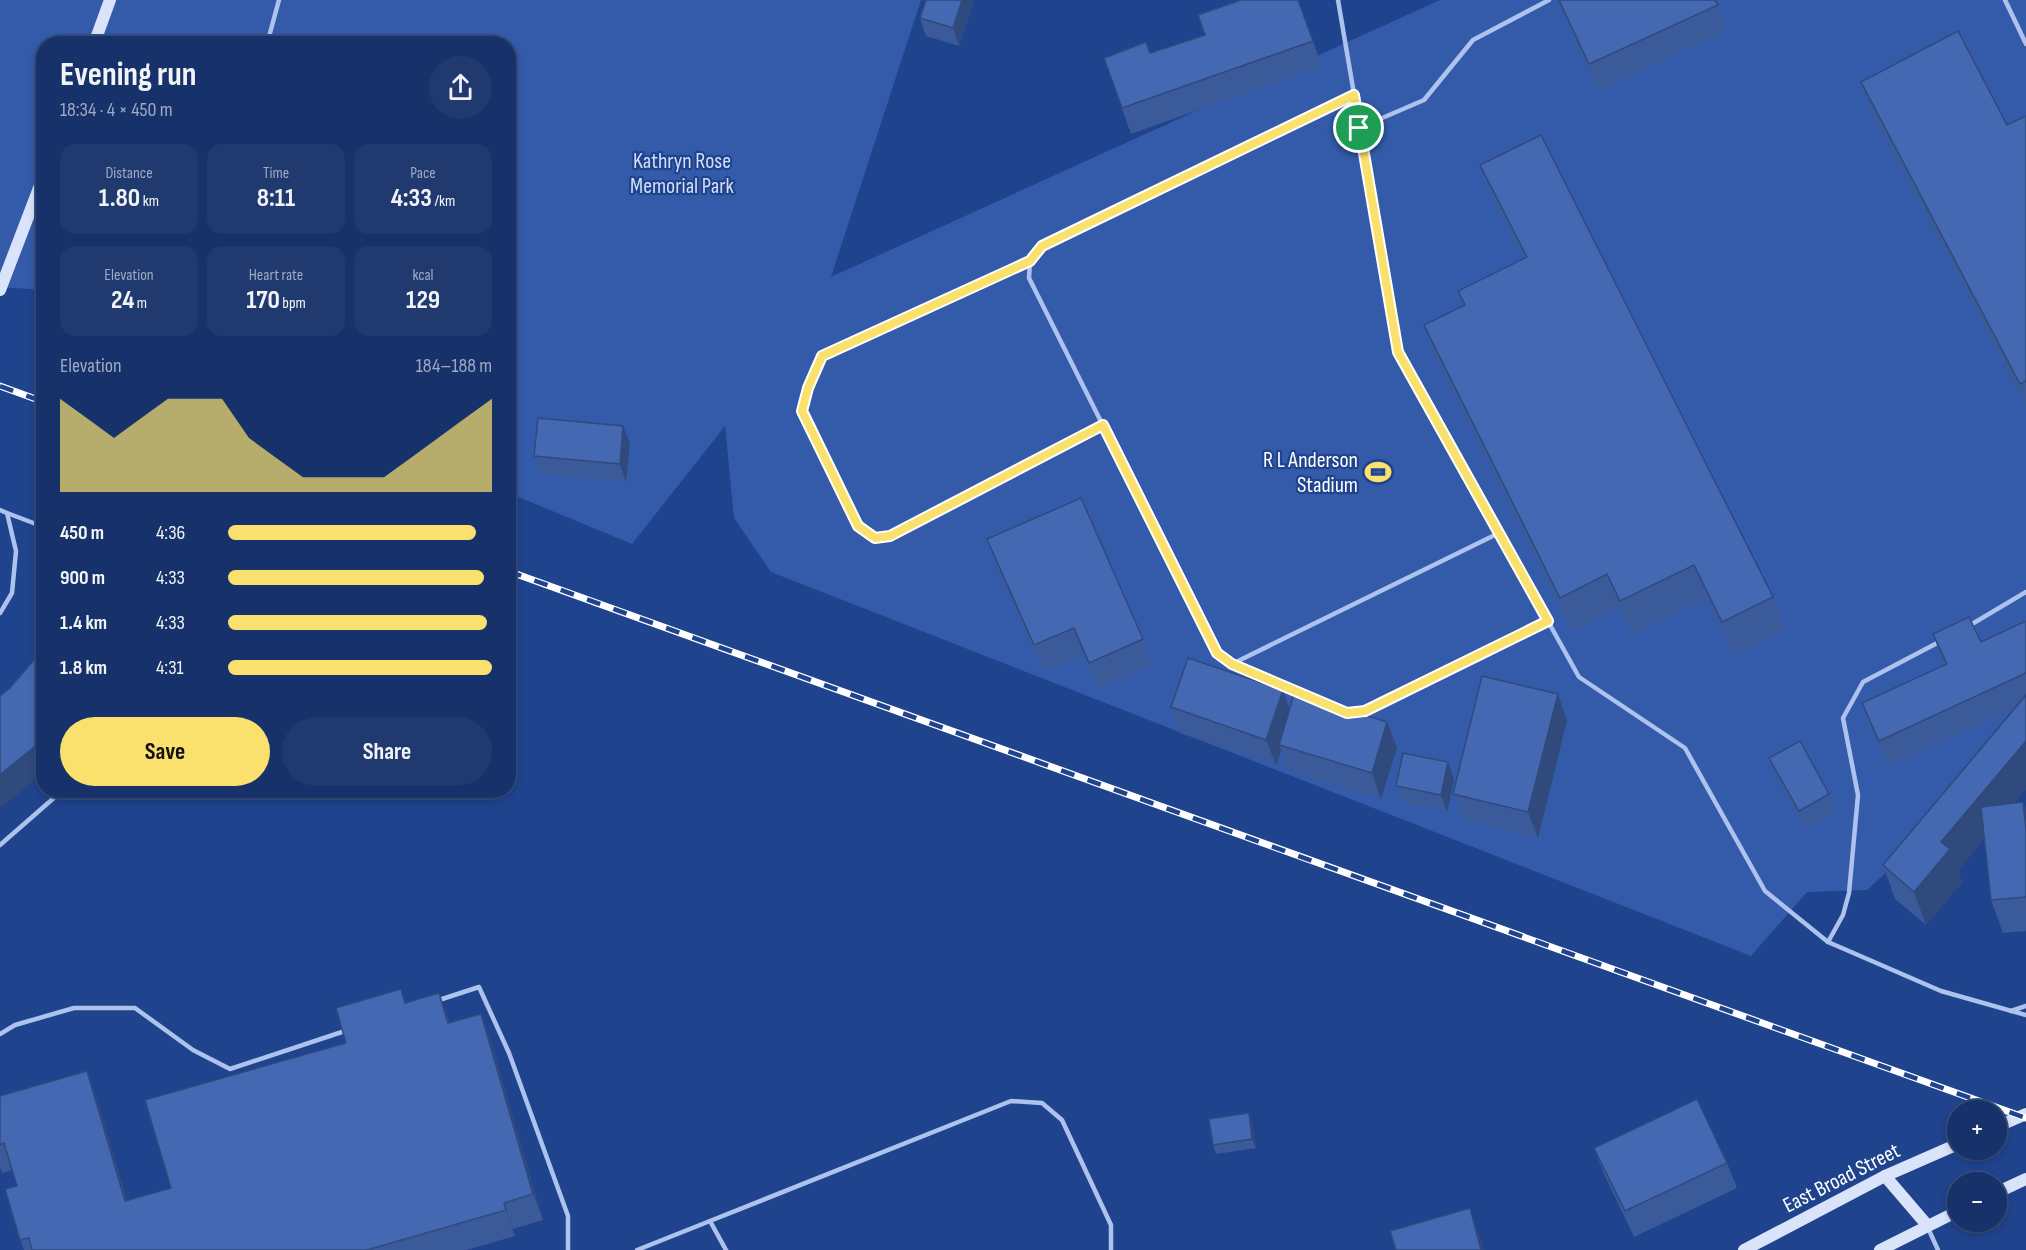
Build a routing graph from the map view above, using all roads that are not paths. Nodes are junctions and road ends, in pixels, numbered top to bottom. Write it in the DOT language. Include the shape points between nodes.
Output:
graph roads {
  1 [pos="110,0"];
  2 [pos="279,0"];
  3 [pos="1338,0"];
  4 [pos="1549,0"];
  5 [pos="2005,0"];
  6 [pos="97,36"];
  7 [pos="269,36"];
  8 [pos="2026,44"];
  9 [pos="1354,95"];
  10 [pos="1359,128"];
  11 [pos="36,196"];
  12 [pos="1030,261"];
  13 [pos="0,290"];
  14 [pos="1103,425"];
  15 [pos="0,510"];
  16 [pos="7,513"];
  17 [pos="36,523"];
  18 [pos="1499,533"];
  19 [pos="2026,592"];
  20 [pos="0,613"];
  21 [pos="1548,621"];
  22 [pos="1965,628"];
  23 [pos="1945,639"];
  24 [pos="1232,664"];
  25 [pos="1336,708"];
  26 [pos="1347,713"];
  27 [pos="54,798"];
  28 [pos="0,845"];
  29 [pos="1828,942"];
  30 [pos="434,1002"];
  31 [pos="2026,1006"];
  32 [pos="2011,1011"];
  33 [pos="2026,1016"];
  34 [pos="354,1028"];
  35 [pos="0,1034"];
  36 [pos="2026,1114"];
  37 [pos="2007,1122"];
  38 [pos="1947,1149"];
  39 [pos="1885,1176"];
  40 [pos="2026,1179"];
  41 [pos="2007,1187"];
  42 [pos="1947,1216"];
  43 [pos="710,1221"];
  44 [pos="1927,1225"];
  45 [pos="568,1250"];
  46 [pos="637,1250"];
  47 [pos="726,1250"];
  48 [pos="1111,1250"];
  49 [pos="1744,1250"];
  50 [pos="1880,1250"];
  51 [pos="1938,1250"];
  1 -- 6 [label="main road"];
  2 -- 7 [label="lane"];
  3 -- 9 [label="lane"];
  4 -- 10 [label="lane" via="1473,40 1424,100"];
  5 -- 8 [label="lane"];
  9 -- 10 [label="lane"];
  9 -- 12 [label="lane" via="1042,246"];
  10 -- 18 [label="lane" via="1398,352"];
  11 -- 13 [label="main road"];
  12 -- 14 [label="lane" via="1029,278"];
  12 -- 14 [label="lane" via="822,356 802,411 858,526 875,538 890,536"];
  14 -- 24 [label="lane" via="1217,653"];
  15 -- 16 [label="lane"];
  16 -- 17 [label="lane"];
  16 -- 20 [label="lane" via="16,552 12,593"];
  18 -- 21 [label="lane"];
  18 -- 24 [label="lane"];
  19 -- 22 [label="lane"];
  21 -- 26 [label="lane" via="1365,711"];
  21 -- 29 [label="lane" via="1579,677 1685,748 1765,891"];
  23 -- 29 [label="lane" via="1863,682 1843,718 1858,795 1849,893 1843,915"];
  24 -- 25 [label="lane"];
  27 -- 28 [label="lane"];
  29 -- 32 [label="lane" via="1941,991"];
  30 -- 45 [label="lane" via="479,987 509,1053 568,1216"];
  31 -- 32 [label="lane"];
  32 -- 33 [label="lane"];
  34 -- 35 [label="lane" via="230,1069 193,1050 135,1008 74,1008"];
  36 -- 37 [label="main road"];
  38 -- 39 [label="main road, East Broad Street"];
  39 -- 44 [label="main road"];
  39 -- 49 [label="main road, East Broad Street"];
  40 -- 41 [label="main road"];
  42 -- 44 [label="main road"];
  43 -- 46 [label="lane"];
  43 -- 47 [label="lane"];
  43 -- 48 [label="lane" via="1011,1101 1042,1103 1062,1120 1112,1225"];
  44 -- 50 [label="main road"];
  44 -- 51 [label="lane"];
}
